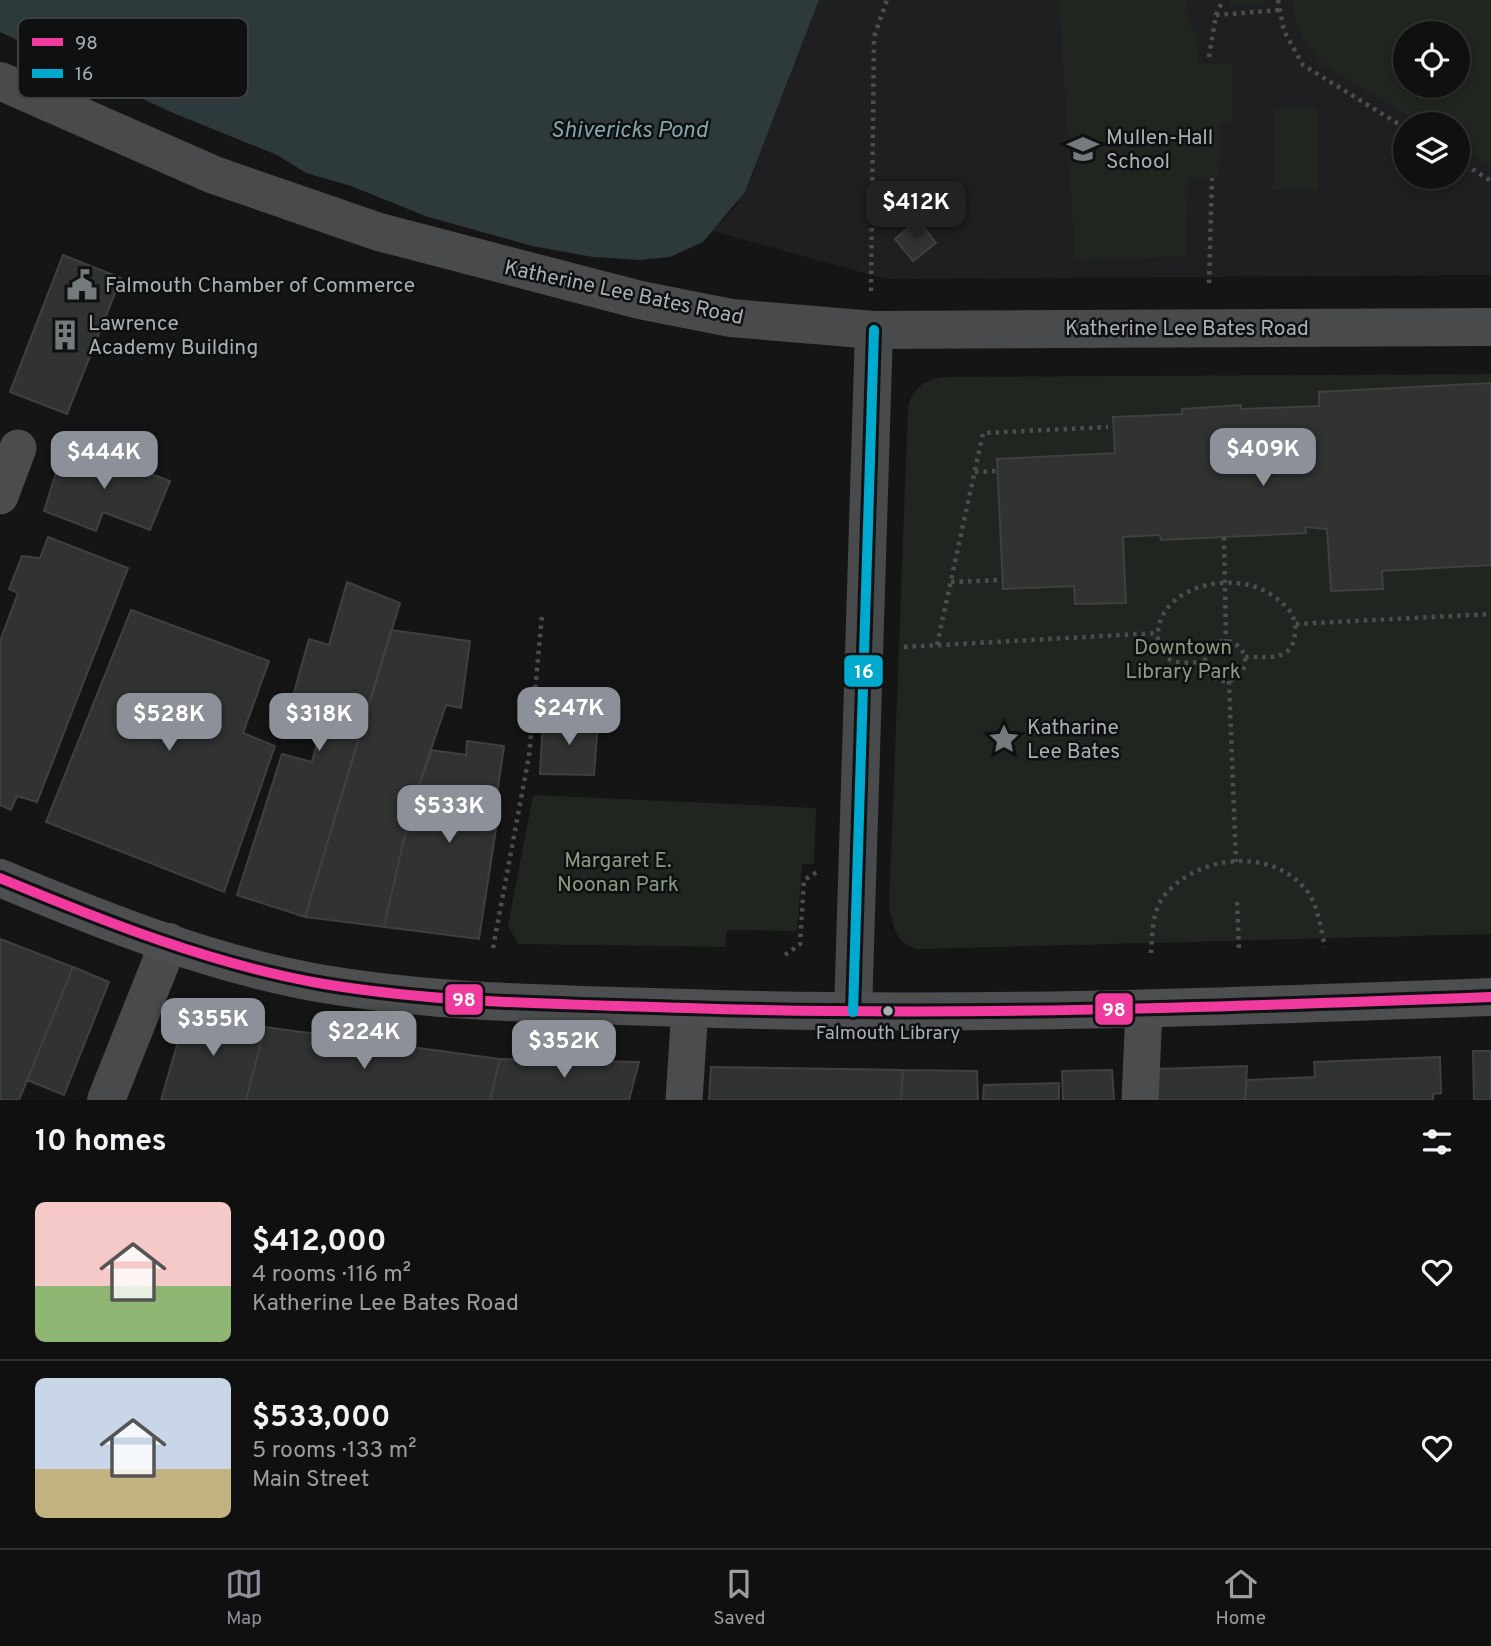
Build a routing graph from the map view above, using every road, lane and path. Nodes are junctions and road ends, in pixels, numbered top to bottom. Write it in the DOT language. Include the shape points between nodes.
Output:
graph roads {
  1 [pos="887,0"];
  2 [pos="1223,0"];
  3 [pos="1278,0"];
  4 [pos="1280,10"];
  5 [pos="1216,15"];
  6 [pos="1209,57"];
  7 [pos="0,81"];
  8 [pos="18,89"];
  9 [pos="39,98"];
  10 [pos="1393,121"];
  11 [pos="1470,168"];
  12 [pos="1212,178"];
  13 [pos="1491,181"];
  14 [pos="1209,283"];
  15 [pos="1491,327"];
  16 [pos="874,330"];
  17 [pos="1108,427"];
  18 [pos="18,448"];
  19 [pos="998,471"];
  20 [pos="975,472"];
  21 [pos="0,496"];
  22 [pos="1224,537"];
  23 [pos="1003,580"];
  24 [pos="951,582"];
  25 [pos="1226,582"];
  26 [pos="1491,614"];
  27 [pos="542,615"];
  28 [pos="1295,624"];
  29 [pos="1158,633"];
  30 [pos="1226,642"];
  31 [pos="937,645"];
  32 [pos="891,647"];
  33 [pos="1245,657"];
  34 [pos="1205,662"];
  35 [pos="1228,681"];
  36 [pos="1236,862"];
  37 [pos="826,866"];
  38 [pos="0,878"];
  39 [pos="1237,902"];
  40 [pos="169,942"];
  41 [pos="1325,947"];
  42 [pos="494,948"];
  43 [pos="1238,950"];
  44 [pos="1151,953"];
  45 [pos="785,955"];
  46 [pos="1491,997"];
  47 [pos="690,1009"];
  48 [pos="1144,1010"];
  49 [pos="853,1012"];
  50 [pos="106,1100"];
  51 [pos="684,1100"];
  52 [pos="1140,1100"];
  1 -- 16 [label="path" via="874,37"];
  2 -- 5 [label="path"];
  3 -- 4 [label="path"];
  4 -- 5 [label="path"];
  4 -- 10 [label="path" via="1284,31 1303,65"];
  5 -- 6 [label="path"];
  7 -- 8 [label="street, Katherine Lee Bates Road"];
  9 -- 16 [label="street, Katherine Lee Bates Road" via="214,175 463,256 731,318"];
  11 -- 13 [label="path"];
  12 -- 14 [label="path"];
  15 -- 16 [label="street, Katherine Lee Bates Road"];
  16 -- 49 [label="street"];
  17 -- 20 [label="path" via="983,433"];
  18 -- 21 [label="street"];
  19 -- 20 [label="path"];
  20 -- 24 [label="path"];
  22 -- 25 [label="path"];
  23 -- 24 [label="path"];
  24 -- 31 [label="path"];
  25 -- 28 [label="path" via="1270,593 1293,613"];
  25 -- 29 [label="path" via="1208,584 1179,599 1161,619"];
  25 -- 30 [label="path"];
  26 -- 28 [label="path"];
  27 -- 42 [label="path" via="529,756"];
  28 -- 33 [label="path" via="1294,642 1287,653"];
  29 -- 31 [label="path"];
  29 -- 34 [label="path" via="1166,657"];
  30 -- 33 [label="path" via="1238,646"];
  30 -- 34 [label="path" via="1214,645"];
  31 -- 32 [label="path"];
  33 -- 35 [label="path" via="1240,675"];
  34 -- 35 [label="path" via="1213,677"];
  35 -- 36 [label="path"];
  36 -- 41 [label="path" via="1263,863 1307,891"];
  36 -- 44 [label="path" via="1209,864 1182,878 1162,898 1153,923"];
  37 -- 45 [label="path" via="804,880 800,944"];
  38 -- 40 [label="main road"];
  39 -- 43 [label="path"];
  40 -- 47 [label="main road" via="321,983 398,994 513,1004"];
  40 -- 50 [label="street"];
  46 -- 48 [label="main road"];
  47 -- 49 [label="main road"];
  47 -- 51 [label="street"];
  48 -- 49 [label="main road"];
  48 -- 52 [label="street"];
}
